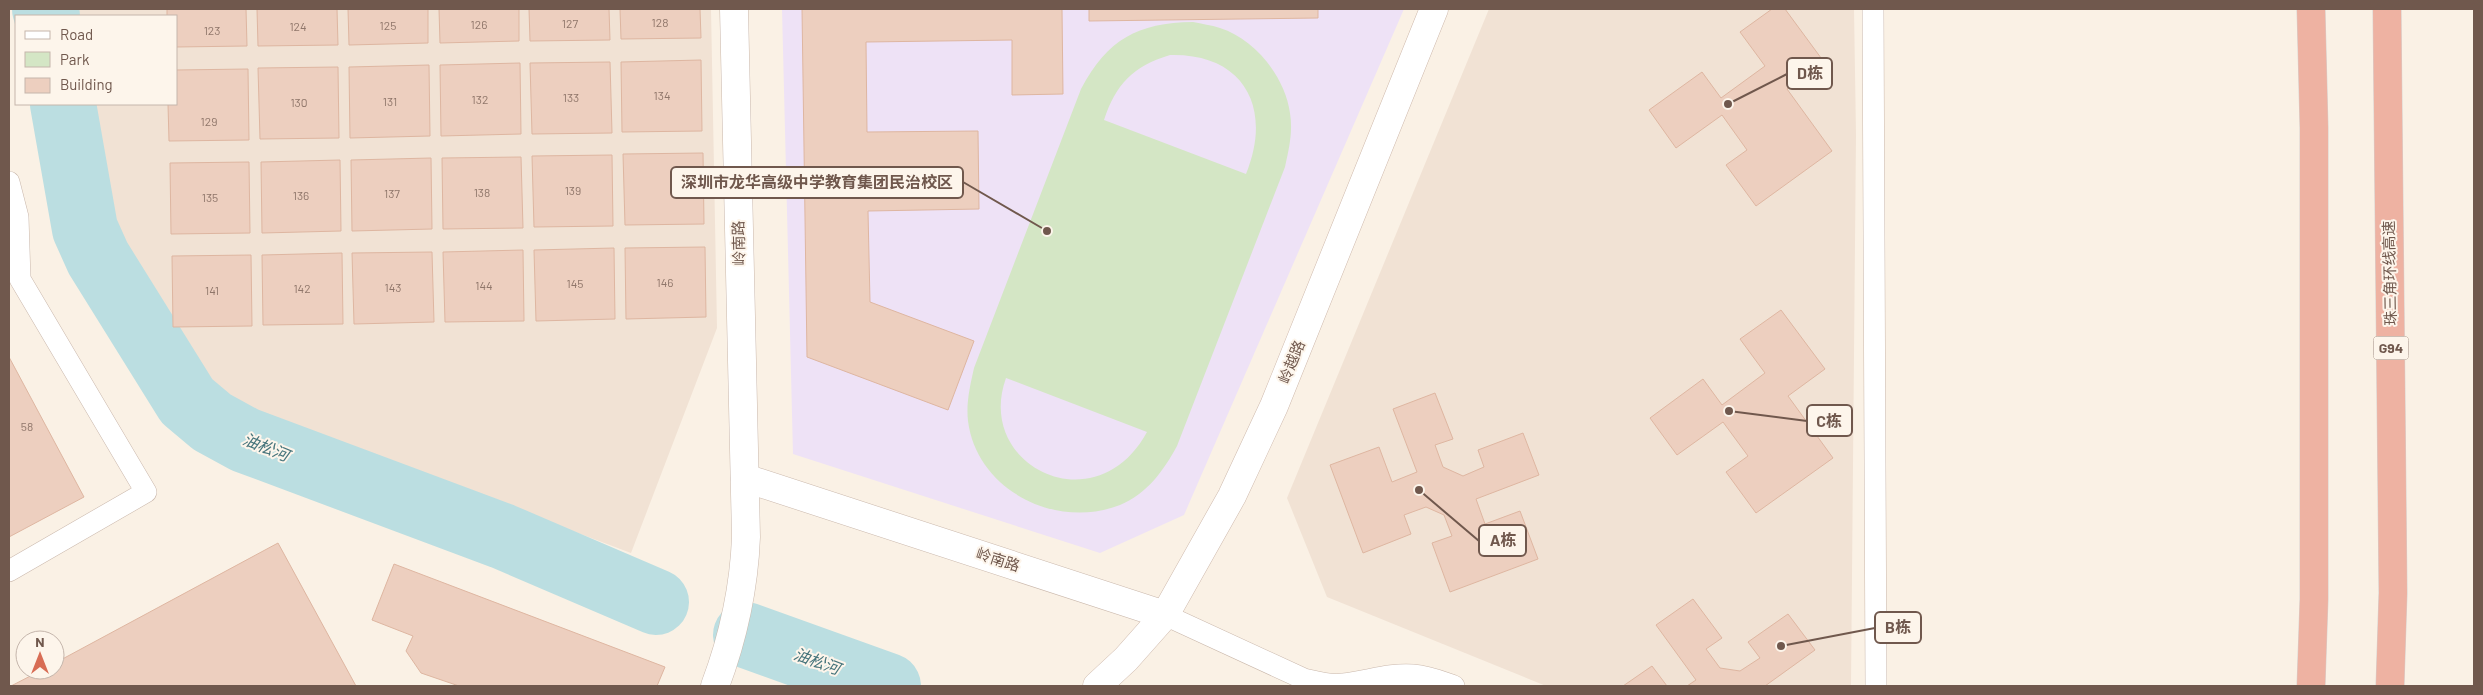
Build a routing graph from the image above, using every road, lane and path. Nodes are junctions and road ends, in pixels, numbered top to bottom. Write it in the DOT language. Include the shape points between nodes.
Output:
graph roads {
  1 [pos="734,9"];
  2 [pos="1434,9"];
  3 [pos="1873,9"];
  4 [pos="2311,9"];
  5 [pos="2387,9"];
  6 [pos="9,182"];
  7 [pos="745,478"];
  8 [pos="9,571"];
  9 [pos="1165,615"];
  10 [pos="715,686"];
  11 [pos="1097,686"];
  12 [pos="1454,686"];
  13 [pos="1876,686"];
  14 [pos="2311,686"];
  15 [pos="2390,686"];
  1 -- 7 [label="street, 岭南路"];
  2 -- 9 [label="street, 岭越路" via="1274,406 1232,496"];
  3 -- 13 [label="lane"];
  4 -- 14 [label="highway" via="2314,128 2314,599"];
  5 -- 15 [label="highway, 珠三角环线高速 / G94" via="2393,594"];
  6 -- 8 [label="lane" via="18,217 20,279 146,492"];
  7 -- 9 [label="street, 岭南路"];
  7 -- 10 [label="street, 岭南路" via="745,571 738,612"];
  9 -- 11 [label="street, 岭越路"];
  9 -- 12 [label="lane" via="1304,679 1324,684 1413,675 1428,676"];
}
